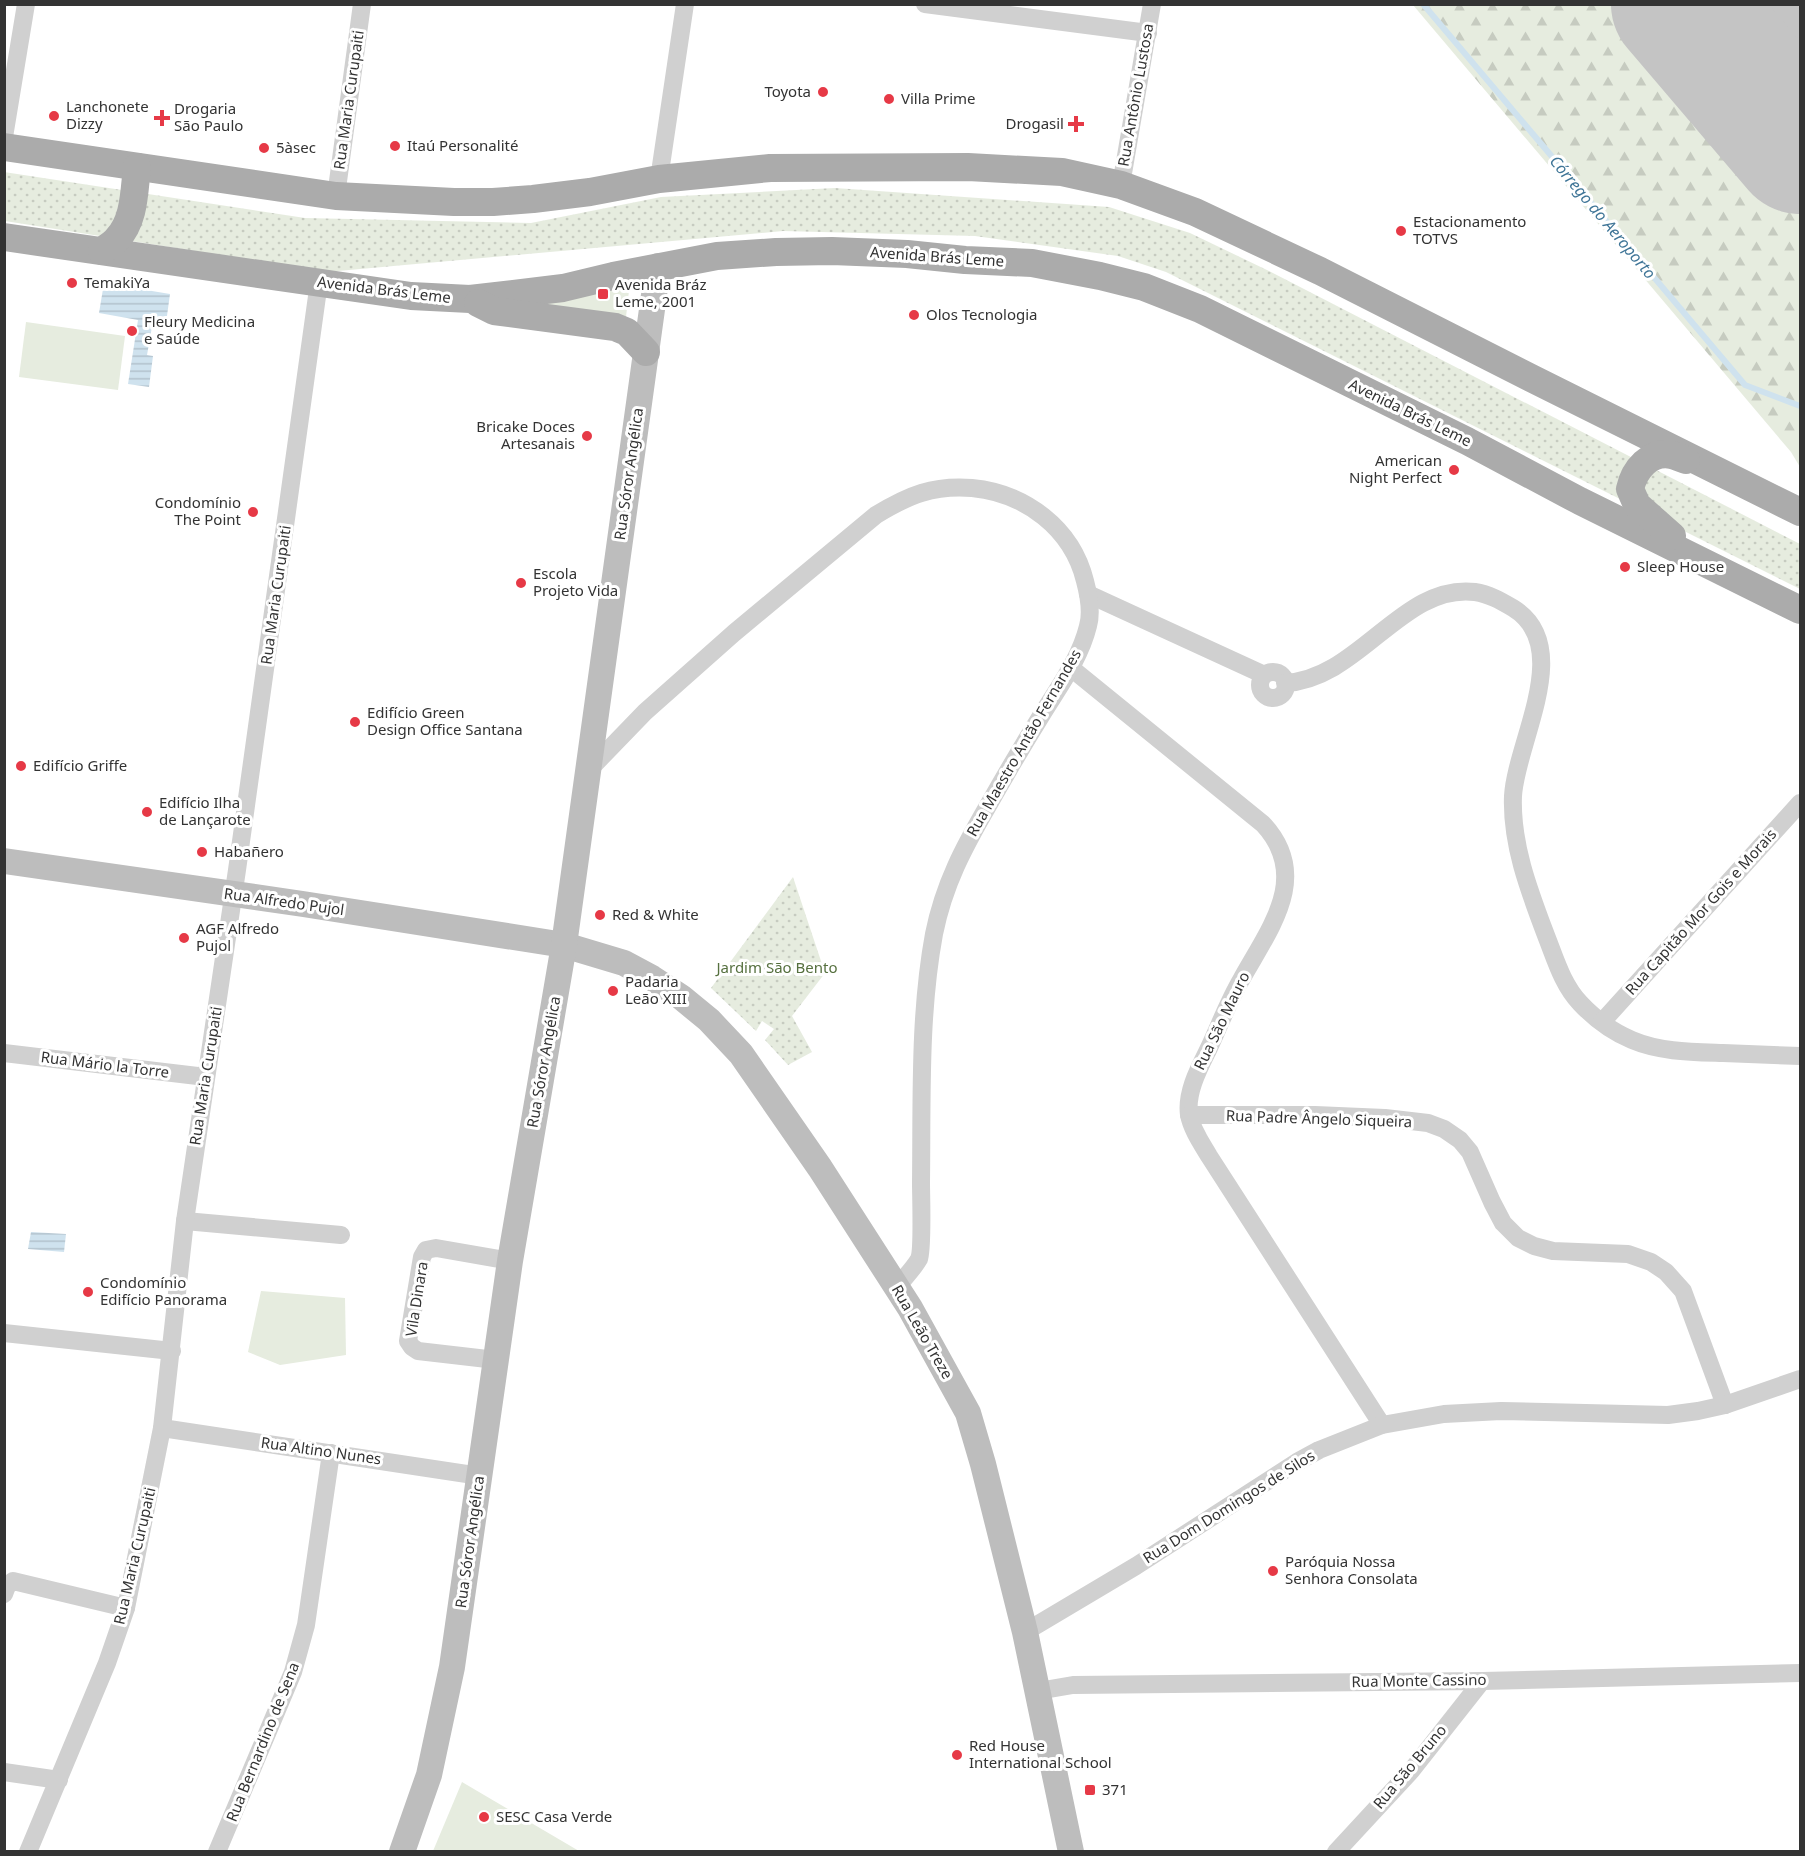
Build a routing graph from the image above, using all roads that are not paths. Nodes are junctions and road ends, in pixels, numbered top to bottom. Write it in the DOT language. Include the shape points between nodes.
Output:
graph roads {
  1 [pos="26,4"];
  2 [pos="362,4"];
  3 [pos="685,4"];
  4 [pos="925,4"];
  5 [pos="1152,4"];
  6 [pos="1148,33"];
  7 [pos="4,137"];
  8 [pos="4,147"];
  9 [pos="137,167"];
  10 [pos="659,179"];
  11 [pos="1120,185"];
  12 [pos="336,196"];
  13 [pos="4,237"];
  14 [pos="102,251"];
  15 [pos="658,266"];
  16 [pos="320,282"];
  17 [pos="470,299"];
  18 [pos="646,352"];
  19 [pos="1727,475"];
  20 [pos="1800,512"];
  21 [pos="1709,566"];
  22 [pos="1088,594"];
  23 [pos="1800,610"];
  24 [pos="1071,668"];
  25 [pos="587,772"];
  26 [pos="1800,803"];
  27 [pos="4,861"];
  28 [pos="233,895"];
  29 [pos="564,945"];
  30 [pos="1602,1022"];
  31 [pos="4,1053"];
  32 [pos="1800,1056"];
  33 [pos="206,1077"];
  34 [pos="1189,1115"];
  35 [pos="185,1221"];
  36 [pos="341,1235"];
  37 [pos="510,1261"];
  38 [pos="897,1287"];
  39 [pos="4,1333"];
  40 [pos="172,1352"];
  41 [pos="496,1360"];
  42 [pos="1800,1379"];
  43 [pos="1725,1405"];
  44 [pos="1382,1425"];
  45 [pos="162,1428"];
  46 [pos="332,1453"];
  47 [pos="480,1476"];
  48 [pos="4,1594"];
  49 [pos="126,1608"];
  50 [pos="1025,1632"];
  51 [pos="1800,1673"];
  52 [pos="1482,1681"];
  53 [pos="1038,1692"];
  54 [pos="4,1772"];
  55 [pos="59,1780"];
  56 [pos="28,1851"];
  57 [pos="217,1851"];
  58 [pos="402,1851"];
  59 [pos="1071,1851"];
  60 [pos="1336,1851"];
  1 -- 7 [label="street"];
  2 -- 12 [label="street, Rua Maria Curupaiti"];
  3 -- 10 [label="street"];
  4 -- 6 [label="street"];
  5 -- 6 [label="street, Rua Antônio Lustosa"];
  6 -- 11 [label="street, Rua Antônio Lustosa"];
  8 -- 9 [label="main road"];
  9 -- 12 [label="main road"];
  9 -- 14 [label="main road" via="129,220 117,239"];
  10 -- 11 [label="main road" via="770,168 968,167 1062,172"];
  10 -- 12 [label="main road" via="590,192 493,202"];
  11 -- 19 [label="main road" via="1194,212 1320,271"];
  13 -- 14 [label="main road, Avenida Brás Leme"];
  14 -- 16 [label="main road, Avenida Brás Leme"];
  15 -- 17 [label="main road, Avenida Brás Leme" via="563,288"];
  15 -- 18 [label="main road, Rua Sóror Angélica"];
  15 -- 21 [label="main road, Avenida Brás Leme" via="776,252 907,254 1032,263 1144,287 1200,309 1435,425"];
  16 -- 17 [label="main road, Avenida Brás Leme" via="411,296"];
  16 -- 28 [label="street, Rua Maria Curupaiti"];
  17 -- 18 [label="main road" via="494,311 615,327 627,332"];
  18 -- 25 [label="main road, Rua Sóror Angélica"];
  19 -- 20 [label="main road"];
  19 -- 21 [label="main road" via="1669,454 1642,465 1630,489 1637,505 1649,517"];
  21 -- 23 [label="main road, Avenida Brás Leme"];
  22 -- 24 [label="street, Rua Maestro Antão Fernandes" via="1088,625"];
  22 -- 25 [label="street, Rua Maestro Antão Fernandes" via="1070,543 1050,521 1028,506 983,489 940,487 919,493 876,515 734,633 645,712"];
  22 -- 30 [label="street" via="1260,673 1260,687 1269,698 1283,693 1285,683 1323,673 1351,657 1423,602 1446,594 1475,592 1519,611 1531,624 1542,661 1541,680 1513,795 1518,849 1531,895 1566,983 1580,1003"];
  24 -- 34 [label="street, Rua São Mauro" via="1263,824 1278,843 1284,861 1283,899 1196,1074"];
  24 -- 38 [label="street, Rua Maestro Antão Fernandes" via="959,856 934,932 925,1003 920,1257"];
  25 -- 29 [label="main road, Rua Sóror Angélica"];
  26 -- 30 [label="street, Rua Capitão Mor Gois e Morais"];
  27 -- 28 [label="main road, Rua Alfredo Pujol"];
  28 -- 29 [label="main road, Rua Alfredo Pujol"];
  28 -- 33 [label="street, Rua Maria Curupaiti"];
  29 -- 37 [label="main road, Rua Sóror Angélica"];
  29 -- 38 [label="main road, Rua Leão Treze" via="624,963 681,997 709,1020 766,1087"];
  30 -- 32 [label="street" via="1634,1041 1683,1052"];
  31 -- 33 [label="street, Rua Mário la Torre"];
  33 -- 35 [label="street, Rua Maria Curupaiti"];
  34 -- 43 [label="street, Rua Padre Ângelo Siqueira" via="1315,1115 1428,1123 1444,1129 1470,1152 1503,1223 1518,1238 1553,1251 1628,1254 1666,1272 1683,1291"];
  34 -- 44 [label="street" via="1209,1156"];
  35 -- 36 [label="street"];
  35 -- 40 [label="street, Rua Maria Curupaiti"];
  37 -- 41 [label="main road, Rua Sóror Angélica"];
  37 -- 41 [label="street, Vila Dinara" via="436,1248 426,1250 408,1341 418,1351"];
  38 -- 50 [label="main road, Rua Leão Treze" via="968,1413"];
  39 -- 40 [label="street"];
  40 -- 45 [label="street, Rua Maria Curupaiti"];
  41 -- 47 [label="main road, Rua Sóror Angélica"];
  42 -- 43 [label="street, Rua Dom Domingos de Silos"];
  43 -- 44 [label="street, Rua Dom Domingos de Silos" via="1668,1414 1444,1414"];
  44 -- 50 [label="street, Rua Dom Domingos de Silos" via="1297,1462"];
  45 -- 46 [label="street, Rua Altino Nunes"];
  45 -- 49 [label="street, Rua Maria Curupaiti"];
  46 -- 47 [label="street, Rua Altino Nunes"];
  46 -- 57 [label="street, Rua Bernardino de Sena" via="306,1625 294,1672"];
  47 -- 58 [label="main road, Rua Sóror Angélica" via="442,1721 429,1775"];
  48 -- 49 [label="street" via="13,1581"];
  49 -- 55 [label="street, Rua Maria Curupaiti"];
  50 -- 53 [label="main road, Rua Leão Treze"];
  51 -- 52 [label="street, Rua Monte Cassino"];
  52 -- 53 [label="street, Rua Monte Cassino" via="1073,1685"];
  52 -- 60 [label="street, Rua São Bruno" via="1410,1771"];
  53 -- 59 [label="main road, Rua Leão Treze"];
  54 -- 55 [label="street"];
  55 -- 56 [label="street, Rua Maria Curupaiti"];
}
